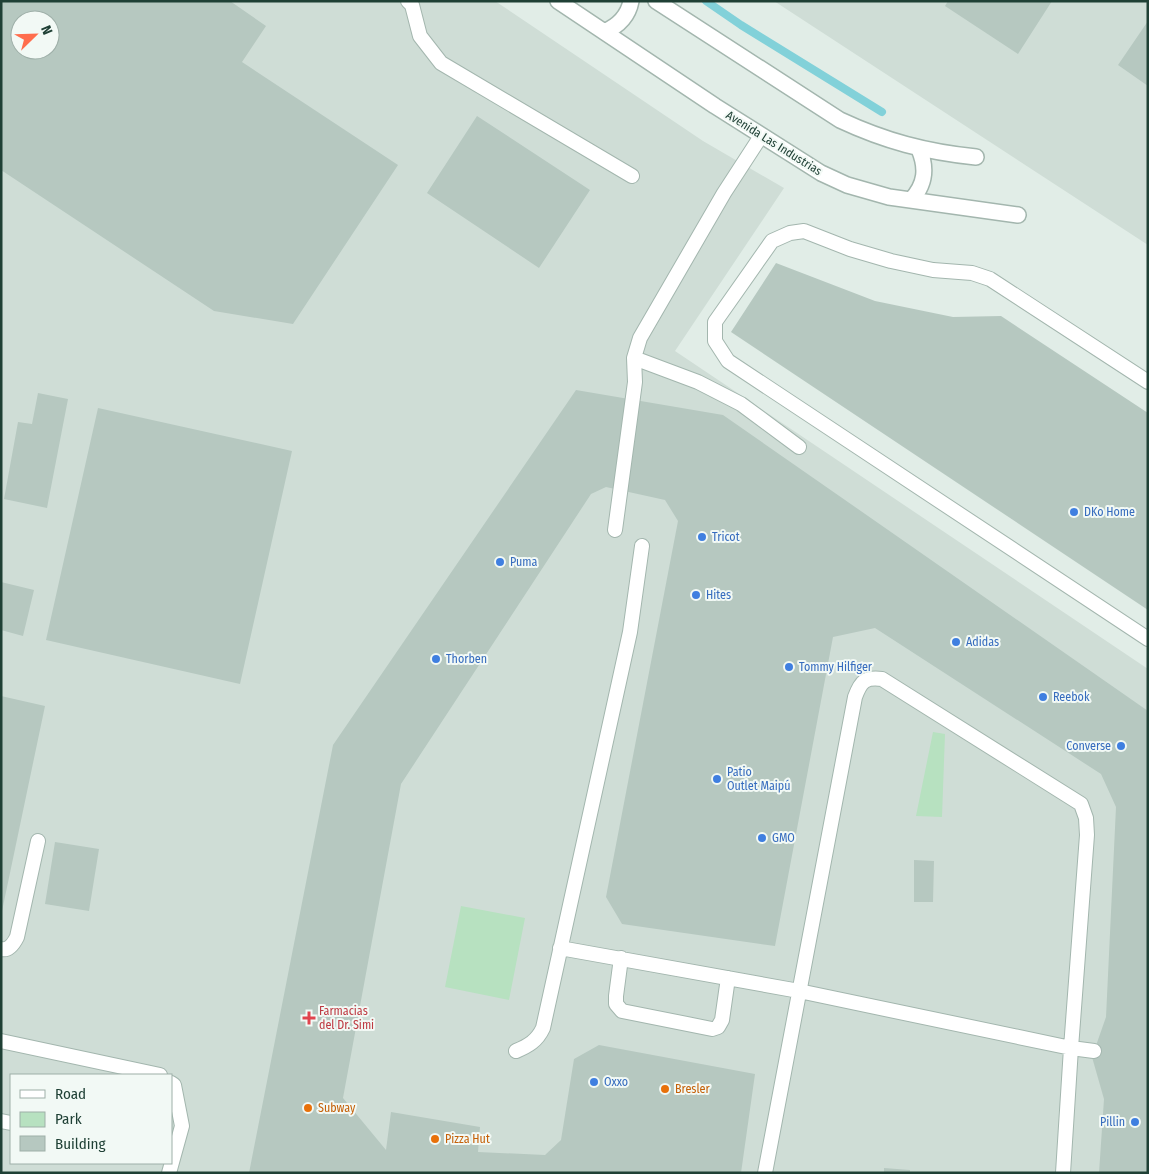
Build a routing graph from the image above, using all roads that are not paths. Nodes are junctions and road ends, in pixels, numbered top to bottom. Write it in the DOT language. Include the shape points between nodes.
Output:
graph roads {
  1 [pos="408,1"];
  2 [pos="558,1"];
  3 [pos="631,1"];
  4 [pos="656,1"];
  5 [pos="604,32"];
  6 [pos="761,136"];
  7 [pos="919,149"];
  8 [pos="976,157"];
  9 [pos="632,176"];
  10 [pos="911,200"];
  11 [pos="1018,215"];
  12 [pos="634,358"];
  13 [pos="1148,382"];
  14 [pos="799,447"];
  15 [pos="615,530"];
  16 [pos="642,546"];
  17 [pos="1148,639"];
  18 [pos="38,841"];
  19 [pos="560,948"];
  20 [pos="1,949"];
  21 [pos="621,958"];
  22 [pos="728,978"];
  23 [pos="799,991"];
  24 [pos="1,1041"];
  25 [pos="1070,1048"];
  26 [pos="516,1051"];
  27 [pos="1094,1051"];
  28 [pos="155,1074"];
  29 [pos="172,1084"];
  30 [pos="172,1159"];
  31 [pos="764,1173"];
  32 [pos="1063,1173"];
  1 -- 9 [label="lane" via="420,36 441,63"];
  2 -- 5 [label="street, Avenida Las Industrias"];
  3 -- 5 [label="street" via="620,22"];
  4 -- 7 [label="street" via="840,120"];
  5 -- 6 [label="street, Avenida Las Industrias"];
  6 -- 10 [label="street, Avenida Las Industrias" via="847,185"];
  6 -- 12 [label="lane" via="719,201 640,338"];
  7 -- 8 [label="street"];
  7 -- 10 [label="street" via="925,167 924,177 918,193"];
  10 -- 11 [label="street, Avenida Las Industrias"];
  12 -- 14 [label="lane" via="698,382 741,404"];
  12 -- 15 [label="lane" via="635,382"];
  13 -- 17 [label="lane" via="990,280 972,273 891,262 804,231 772,241 715,322 715,341 728,361"];
  16 -- 19 [label="lane" via="630,632"];
  18 -- 20 [label="lane" via="18,937 12,945"];
  19 -- 21 [label="lane"];
  19 -- 26 [label="lane" via="543,1028 530,1045"];
  21 -- 22 [label="lane"];
  21 -- 22 [label="lane" via="616,1004 622,1011 712,1029 718,1027 722,1020"];
  22 -- 23 [label="lane"];
  23 -- 25 [label="lane"];
  23 -- 25 [label="lane" via="855,696 860,684 871,678 882,679 1081,804 1087,835"];
  23 -- 31 [label="lane"];
  24 -- 28 [label="lane"];
  25 -- 27 [label="lane"];
  25 -- 32 [label="lane"];
  29 -- 30 [label="lane" via="182,1126"];
}
